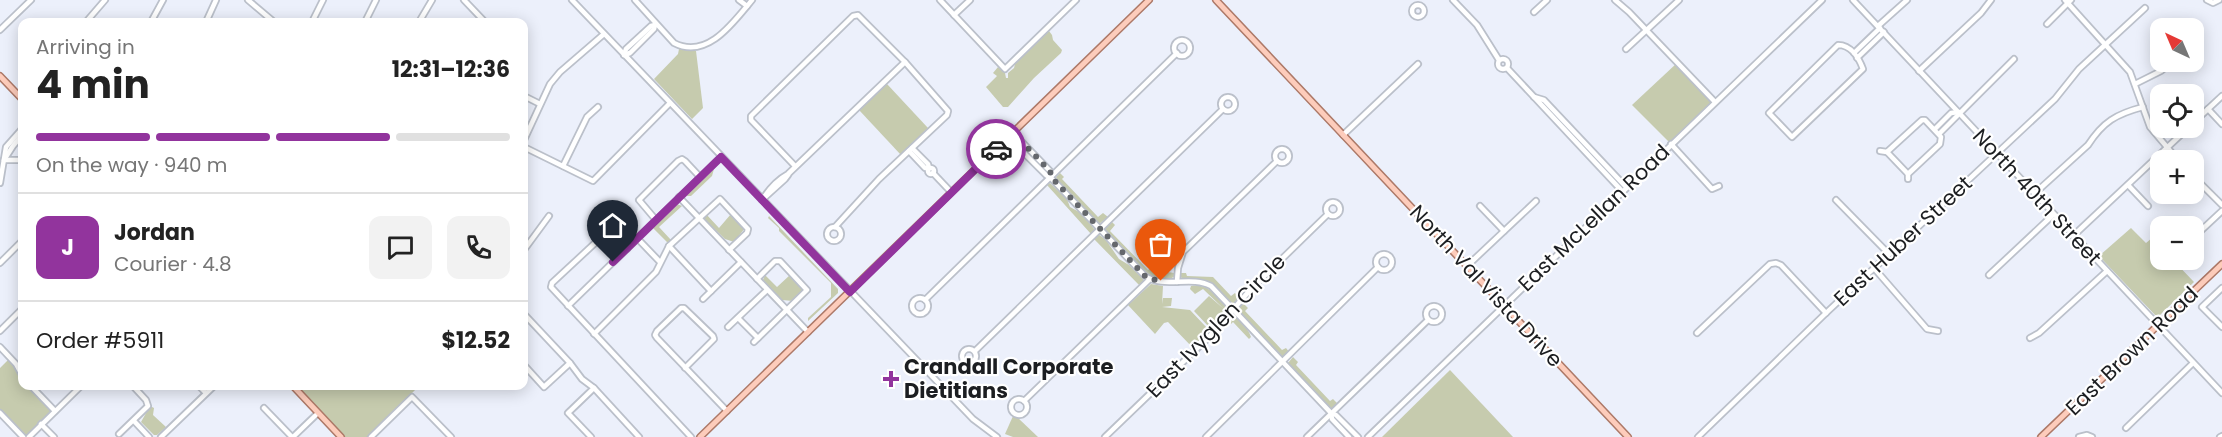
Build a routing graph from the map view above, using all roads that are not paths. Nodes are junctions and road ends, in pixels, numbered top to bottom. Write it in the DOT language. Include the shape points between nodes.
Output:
graph roads {
  1 [pos="32,0"];
  2 [pos="105,0"];
  3 [pos="163,0"];
  4 [pos="216,0"];
  5 [pos="323,0"];
  6 [pos="376,0"];
  7 [pos="432,0"];
  8 [pos="464,0"];
  9 [pos="572,0"];
  10 [pos="635,0"];
  11 [pos="739,0"];
  12 [pos="752,0"];
  13 [pos="940,0"];
  14 [pos="970,0"];
  15 [pos="1076,0"];
  16 [pos="1149,0"];
  17 [pos="1216,0"];
  18 [pos="1428,0"];
  19 [pos="1453,0"];
  20 [pos="1547,0"];
  21 [pos="1615,0"];
  22 [pos="1678,0"];
  23 [pos="1822,0"];
  24 [pos="1853,0"];
  25 [pos="1907,0"];
  26 [pos="1991,0"];
  27 [pos="2207,0"];
  28 [pos="2219,0"];
  29 [pos="250,1"];
  30 [pos="2068,1"];
  31 [pos="747,6"];
  32 [pos="1422,6"];
  33 [pos="2145,8"];
  34 [pos="1534,12"];
  35 [pos="954,15"];
  36 [pos="266,16"];
  37 [pos="91,18"];
  38 [pos="153,18"];
  39 [pos="208,18"];
  40 [pos="269,18"];
  41 [pos="314,18"];
  42 [pos="367,18"];
  43 [pos="421,18"];
  44 [pos="479,18"];
  45 [pos="2047,24"];
  46 [pos="655,25"];
  47 [pos="1,26"];
  48 [pos="1880,29"];
  49 [pos="1646,30"];
  50 [pos="604,34"];
  51 [pos="2106,44"];
  52 [pos="1626,49"];
  53 [pos="1177,53"];
  54 [pos="624,55"];
  55 [pos="1856,55"];
  56 [pos="2014,59"];
  57 [pos="905,62"];
  58 [pos="1418,64"];
  59 [pos="1919,71"];
  60 [pos="2159,72"];
  61 [pos="0,76"];
  62 [pos="2135,84"];
  63 [pos="18,95"];
  64 [pos="2222,96"];
  65 [pos="1534,97"];
  66 [pos="528,98"];
  67 [pos="1715,102"];
  68 [pos="540,104"];
  69 [pos="670,104"];
  70 [pos="598,107"];
  71 [pos="2143,107"];
  72 [pos="1223,109"];
  73 [pos="2208,109"];
  74 [pos="1959,112"];
  75 [pos="2204,113"];
  76 [pos="1559,115"];
  77 [pos="1554,120"];
  78 [pos="2222,124"];
  79 [pos="528,131"];
  80 [pos="1937,131"];
  81 [pos="18,134"];
  82 [pos="1010,135"];
  83 [pos="1343,135"];
  84 [pos="2177,138"];
  85 [pos="18,139"];
  86 [pos="1671,144"];
  87 [pos="2166,148"];
  88 [pos="528,149"];
  89 [pos="911,150"];
  90 [pos="1880,151"];
  91 [pos="1887,152"];
  92 [pos="1997,154"];
  93 [pos="721,157"];
  94 [pos="4,160"];
  95 [pos="18,160"];
  96 [pos="1597,160"];
  97 [pos="1277,161"];
  98 [pos="563,166"];
  99 [pos="795,166"];
  100 [pos="700,177"];
  101 [pos="1052,178"];
  102 [pos="0,181"];
  103 [pos="2128,185"];
  104 [pos="1719,186"];
  105 [pos="2204,187"];
  106 [pos="1624,189"];
  107 [pos="951,192"];
  108 [pos="2034,194"];
  109 [pos="679,197"];
  110 [pos="762,200"];
  111 [pos="1836,200"];
  112 [pos="1536,201"];
  113 [pos="2222,205"];
  114 [pos="1480,206"];
  115 [pos="2148,206"];
  116 [pos="2222,211"];
  117 [pos="1328,214"];
  118 [pos="2054,215"];
  119 [pos="549,216"];
  120 [pos="699,217"];
  121 [pos="656,220"];
  122 [pos="835,227"];
  123 [pos="2204,228"];
  124 [pos="1100,229"];
  125 [pos="1503,231"];
  126 [pos="2073,236"];
  127 [pos="637,238"];
  128 [pos="528,244"];
  129 [pos="18,245"];
  130 [pos="669,246"];
  131 [pos="627,249"];
  132 [pos="729,250"];
  133 [pos="1889,254"];
  134 [pos="660,262"];
  135 [pos="741,262"];
  136 [pos="0,263"];
  137 [pos="2222,264"];
  138 [pos="1467,266"];
  139 [pos="1378,267"];
  140 [pos="1874,268"];
  141 [pos="2107,271"];
  142 [pos="1989,275"];
  143 [pos="757,279"];
  144 [pos="1150,279"];
  145 [pos="1178,282"];
  146 [pos="2222,288"];
  147 [pos="767,290"];
  148 [pos="711,291"];
  149 [pos="850,292"];
  150 [pos="703,299"];
  151 [pos="925,300"];
  152 [pos="1504,305"];
  153 [pos="568,306"];
  154 [pos="1233,309"];
  155 [pos="787,310"];
  156 [pos="18,313"];
  157 [pos="1826,313"];
  158 [pos="528,318"];
  159 [pos="738,318"];
  160 [pos="1428,320"];
  161 [pos="2158,326"];
  162 [pos="728,327"];
  163 [pos="2222,327"];
  164 [pos="0,331"];
  165 [pos="1938,331"];
  166 [pos="808,332"];
  167 [pos="1697,333"];
  168 [pos="594,334"];
  169 [pos="2030,338"];
  170 [pos="0,347"];
  171 [pos="975,351"];
  172 [pos="570,363"];
  173 [pos="1284,363"];
  174 [pos="2193,363"];
  175 [pos="18,367"];
  176 [pos="685,368"];
  177 [pos="528,369"];
  178 [pos="594,388"];
  179 [pos="35,390"];
  180 [pos="77,390"];
  181 [pos="137,390"];
  182 [pos="203,390"];
  183 [pos="209,390"];
  184 [pos="298,390"];
  185 [pos="206,393"];
  186 [pos="2222,393"];
  187 [pos="1024,401"];
  188 [pos="264,408"];
  189 [pos="55,411"];
  190 [pos="727,411"];
  191 [pos="0,413"];
  192 [pos="318,413"];
  193 [pos="1331,413"];
  194 [pos="134,421"];
  195 [pos="41,424"];
  196 [pos="2126,428"];
  197 [pos="120,434"];
  198 [pos="1349,434"];
  199 [pos="2089,436"];
  200 [pos="23,437"];
  201 [pos="28,437"];
  202 [pos="54,437"];
  203 [pos="149,437"];
  204 [pos="161,437"];
  205 [pos="292,437"];
  206 [pos="341,437"];
  207 [pos="371,437"];
  208 [pos="451,437"];
  209 [pos="591,437"];
  210 [pos="639,437"];
  211 [pos="692,437"];
  212 [pos="700,437"];
  213 [pos="997,437"];
  214 [pos="1105,437"];
  215 [pos="1206,437"];
  216 [pos="1307,437"];
  217 [pos="1358,437"];
  218 [pos="1368,437"];
  219 [pos="1628,437"];
  220 [pos="1698,437"];
  221 [pos="2041,437"];
  222 [pos="2079,437"];
  1 -- 47 [label="street"];
  2 -- 37 [label="street"];
  3 -- 38 [label="street"];
  4 -- 39 [label="street"];
  5 -- 41 [label="street"];
  6 -- 42 [label="street"];
  7 -- 43 [label="street"];
  8 -- 44 [label="street"];
  9 -- 50 [label="street"];
  10 -- 46 [label="street"];
  11 -- 31 [label="street"];
  12 -- 31 [label="street"];
  13 -- 35 [label="street"];
  14 -- 35 [label="street"];
  15 -- 35 [label="street" via="1005,69"];
  16 -- 82 [label="main road"];
  17 -- 83 [label="main road, North Val Vista Drive"];
  18 -- 32 [label="street"];
  19 -- 65 [label="street" via="1477,25 1499,60 1507,61 1507,68"];
  20 -- 34 [label="street"];
  21 -- 49 [label="street"];
  22 -- 49 [label="street"];
  23 -- 67 [label="street, East McLellan Road"];
  24 -- 48 [label="street, North 40th Street"];
  25 -- 48 [label="street"];
  26 -- 59 [label="street"];
  27 -- 28 [label="street"];
  29 -- 36 [label="street"];
  30 -- 45 [label="street"];
  30 -- 51 [label="street"];
  31 -- 46 [label="street" via="714,40 692,49 674,43"];
  33 -- 51 [label="street, East Huber Street"];
  36 -- 40 [label="street"];
  46 -- 54 [label="street"];
  48 -- 55 [label="street"];
  48 -- 59 [label="street, North 40th Street"];
  49 -- 52 [label="street"];
  49 -- 67 [label="street"];
  50 -- 54 [label="street"];
  50 -- 68 [label="street" via="560,72"];
  51 -- 62 [label="street"];
  51 -- 92 [label="street, East Huber Street"];
  53 -- 101 [label="street"];
  54 -- 69 [label="street"];
  55 -- 55 [label="street" via="1863,69 1792,137 1769,113 1838,45"];
  56 -- 74 [label="street"];
  57 -- 89 [label="street" via="948,111"];
  57 -- 99 [label="street"];
  57 -- 99 [label="street" via="858,15 853,16 751,116"];
  58 -- 83 [label="street"];
  59 -- 74 [label="street, North 40th Street"];
  60 -- 62 [label="street"];
  61 -- 63 [label="main road"];
  62 -- 71 [label="street"];
  64 -- 73 [label="street"];
  65 -- 76 [label="street" via="1544,100"];
  65 -- 77 [label="street"];
  66 -- 68 [label="street"];
  67 -- 86 [label="street, East McLellan Road"];
  68 -- 79 [label="street"];
  69 -- 93 [label="street"];
  69 -- 98 [label="street" via="593,181"];
  70 -- 98 [label="street" via="587,117"];
  71 -- 87 [label="street" via="2150,127"];
  71 -- 108 [label="street" via="2113,117"];
  72 -- 124 [label="street"];
  73 -- 75 [label="street"];
  73 -- 78 [label="street"];
  74 -- 80 [label="street"];
  74 -- 92 [label="street, North 40th Street"];
  76 -- 77 [label="street"];
  76 -- 96 [label="street"];
  77 -- 96 [label="street"];
  80 -- 91 [label="street" via="1922,120"];
  80 -- 91 [label="street" via="1942,142 1908,176"];
  81 -- 94 [label="street" via="6,147"];
  82 -- 101 [label="street"];
  82 -- 107 [label="main road"];
  83 -- 138 [label="main road, North Val Vista Drive"];
  84 -- 87 [label="street"];
  85 -- 94 [label="street"];
  86 -- 104 [label="street" via="1712,189"];
  86 -- 106 [label="street, East McLellan Road"];
  87 -- 103 [label="street"];
  88 -- 98 [label="street"];
  89 -- 107 [label="street"];
  89 -- 122 [label="street"];
  90 -- 91 [label="street"];
  92 -- 108 [label="street, North 40th Street"];
  92 -- 133 [label="street, East Huber Street"];
  93 -- 100 [label="street"];
  93 -- 110 [label="street"];
  94 -- 95 [label="street"];
  94 -- 102 [label="street"];
  96 -- 106 [label="street"];
  97 -- 145 [label="street" via="1183,252"];
  99 -- 110 [label="street"];
  100 -- 109 [label="street"];
  100 -- 121 [label="street" via="685,161 678,161 639,200"];
  101 -- 124 [label="street"];
  101 -- 151 [label="street"];
  103 -- 115 [label="street"];
  103 -- 126 [label="street"];
  105 -- 113 [label="street"];
  106 -- 152 [label="street, East McLellan Road"];
  107 -- 149 [label="main road"];
  108 -- 118 [label="street, North 40th Street"];
  109 -- 120 [label="street"];
  109 -- 121 [label="street"];
  110 -- 149 [label="street"];
  111 -- 133 [label="street"];
  112 -- 125 [label="street"];
  114 -- 125 [label="street"];
  116 -- 123 [label="street"];
  117 -- 154 [label="street, East Ivyglen Circle"];
  118 -- 126 [label="street, North 40th Street"];
  118 -- 142 [label="street"];
  119 -- 128 [label="street"];
  120 -- 130 [label="street"];
  120 -- 132 [label="street"];
  120 -- 132 [label="street" via="720,199 746,225 747,232"];
  121 -- 127 [label="street"];
  124 -- 144 [label="street"];
  124 -- 171 [label="street"];
  125 -- 138 [label="street"];
  126 -- 141 [label="street, North 40th Street"];
  127 -- 131 [label="street"];
  127 -- 134 [label="street"];
  129 -- 136 [label="street"];
  130 -- 134 [label="street"];
  130 -- 148 [label="street"];
  131 -- 153 [label="street"];
  131 -- 153 [label="street" via="608,231 551,287"];
  132 -- 135 [label="street"];
  133 -- 140 [label="street, East Huber Street"];
  134 -- 168 [label="street" via="656,272"];
  135 -- 143 [label="street"];
  135 -- 148 [label="street"];
  137 -- 161 [label="main road, East Brown Road"];
  138 -- 152 [label="main road, North Val Vista Drive"];
  139 -- 173 [label="street"];
  140 -- 157 [label="street, East Huber Street"];
  140 -- 165 [label="street" via="1927,329"];
  141 -- 161 [label="street, North 40th Street"];
  141 -- 169 [label="street"];
  143 -- 147 [label="street"];
  143 -- 155 [label="street" via="780,261 807,290"];
  144 -- 145 [label="street"];
  144 -- 187 [label="street"];
  145 -- 154 [label="street" via="1207,284"];
  146 -- 163 [label="street" via="2202,307"];
  147 -- 155 [label="street"];
  147 -- 159 [label="street"];
  148 -- 150 [label="street"];
  149 -- 166 [label="main road"];
  149 -- 213 [label="street" via="973,419"];
  152 -- 218 [label="street, East McLellan Road"];
  152 -- 219 [label="main road, North Val Vista Drive"];
  153 -- 168 [label="street"];
  154 -- 173 [label="street"];
  154 -- 214 [label="street, East Ivyglen Circle"];
  155 -- 159 [label="street" via="756,340"];
  155 -- 166 [label="street"];
  156 -- 164 [label="street"];
  157 -- 167 [label="street" via="1776,263 1770,264"];
  157 -- 220 [label="street, East Huber Street"];
  158 -- 172 [label="street"];
  159 -- 162 [label="street"];
  160 -- 193 [label="street"];
  161 -- 174 [label="street, North 40th Street"];
  161 -- 221 [label="main road, East Brown Road"];
  166 -- 190 [label="main road"];
  168 -- 211 [label="street"];
  170 -- 175 [label="street"];
  172 -- 177 [label="street" via="544,387"];
  172 -- 178 [label="street"];
  173 -- 193 [label="street"];
  173 -- 215 [label="street"];
  174 -- 186 [label="street, North 40th Street"];
  174 -- 196 [label="street"];
  176 -- 176 [label="street" via="655,335 681,308 714,339"];
  176 -- 190 [label="street"];
  178 -- 209 [label="street" via="568,413"];
  178 -- 210 [label="street"];
  179 -- 189 [label="street"];
  180 -- 189 [label="street"];
  181 -- 194 [label="street" via="148,406"];
  182 -- 185 [label="street"];
  183 -- 185 [label="street"];
  184 -- 192 [label="main road"];
  185 -- 204 [label="street"];
  188 -- 205 [label="street"];
  189 -- 195 [label="street"];
  190 -- 212 [label="main road"];
  191 -- 200 [label="street"];
  192 -- 205 [label="street"];
  192 -- 206 [label="main road"];
  193 -- 198 [label="street" via="1332,419"];
  193 -- 216 [label="street"];
  194 -- 197 [label="street"];
  194 -- 203 [label="street"];
  195 -- 201 [label="street"];
  195 -- 202 [label="street"];
  198 -- 217 [label="street"];
  199 -- 222 [label="street"];
  207 -- 208 [label="street" via="412,396"];
}
